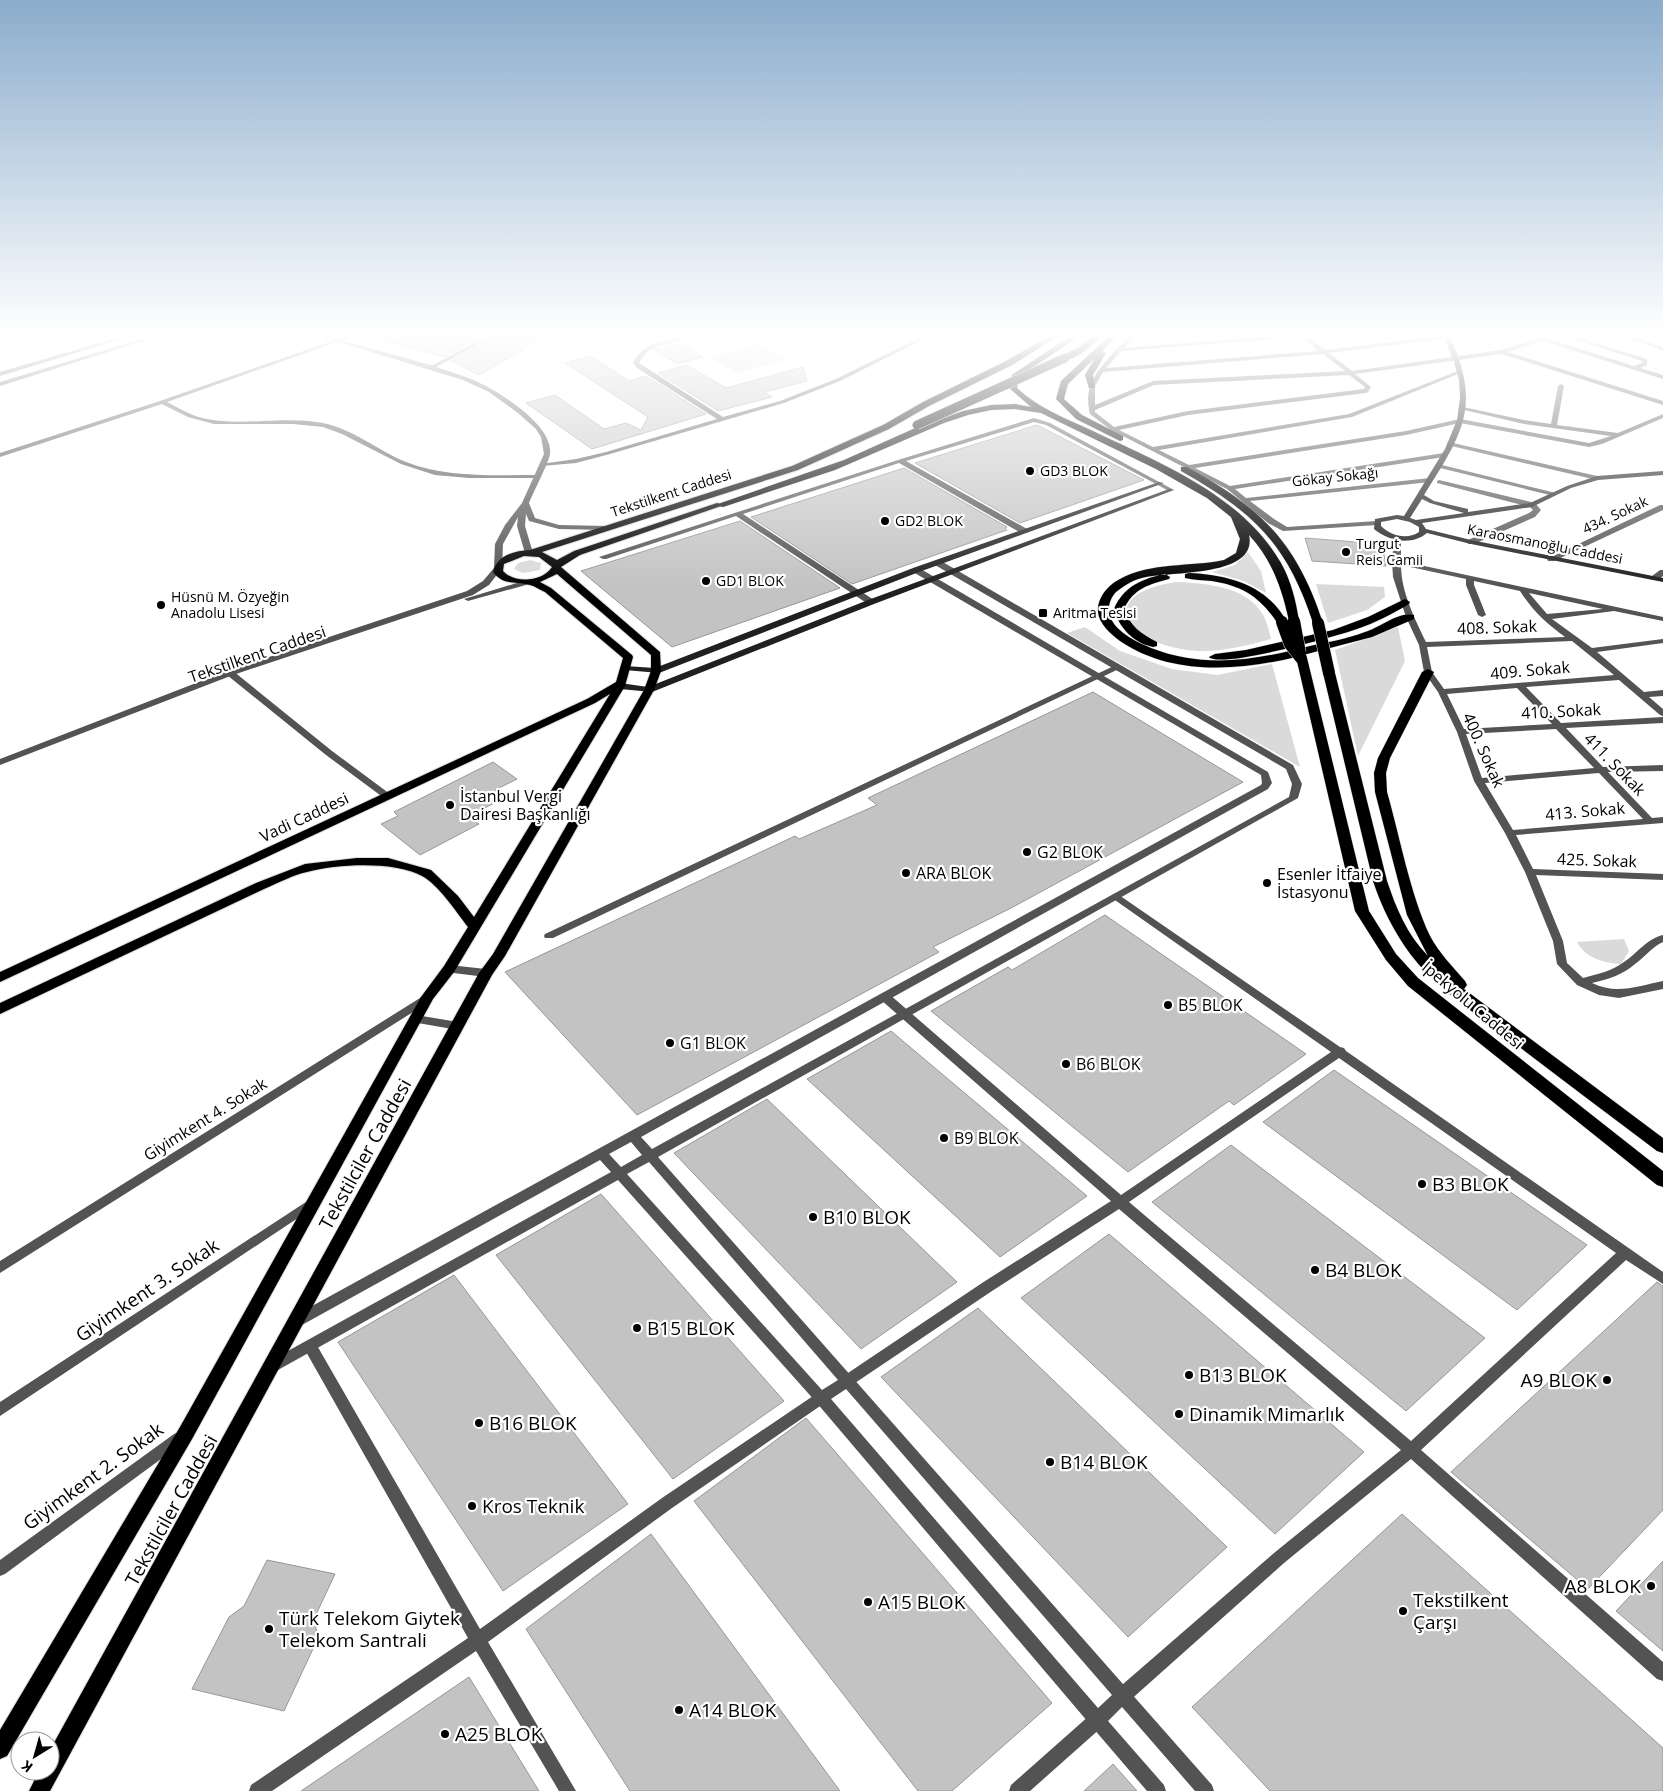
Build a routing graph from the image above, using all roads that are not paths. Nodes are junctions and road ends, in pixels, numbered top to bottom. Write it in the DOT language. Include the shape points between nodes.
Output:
graph roads {
  1 [pos="105,421"];
  2 [pos="248,421"];
  3 [pos="530,421"];
  4 [pos="721,421"];
  5 [pos="896,421"];
  6 [pos="927,421"];
  7 [pos="947,421"];
  8 [pos="1032,421"];
  9 [pos="1036,421"];
  10 [pos="1064,421"];
  11 [pos="1087,421"];
  12 [pos="1102,421"];
  13 [pos="1152,421"];
  14 [pos="1323,421"];
  15 [pos="1460,421"];
  16 [pos="1525,421"];
  17 [pos="1555,421"];
  18 [pos="1652,421"];
  19 [pos="1554,426"];
  20 [pos="1113,429"];
  21 [pos="1619,435"];
  22 [pos="1449,444"];
  23 [pos="1153,450"];
  24 [pos="0,455"];
  25 [pos="1444,455"];
  26 [pos="900,460"];
  27 [pos="543,464"];
  28 [pos="1438,466"];
  29 [pos="1188,467"];
  30 [pos="1663,473"];
  31 [pos="538,476"];
  32 [pos="1596,478"];
  33 [pos="1430,480"];
  34 [pos="1439,482"];
  35 [pos="1161,483"];
  36 [pos="1229,488"];
  37 [pos="1171,490"];
  38 [pos="1554,494"];
  39 [pos="1420,495"];
  40 [pos="1244,500"];
  41 [pos="524,503"];
  42 [pos="720,505"];
  43 [pos="1532,505"];
  44 [pos="1663,506"];
  45 [pos="1476,512"];
  46 [pos="739,515"];
  47 [pos="1236,517"];
  48 [pos="1406,518"];
  49 [pos="1377,522"];
  50 [pos="1415,522"];
  51 [pos="607,528"];
  52 [pos="1423,530"];
  53 [pos="1024,531"];
  54 [pos="1397,537"];
  55 [pos="1038,540"];
  56 [pos="1471,542"];
  57 [pos="529,553"];
  58 [pos="603,557"];
  59 [pos="1550,559"];
  60 [pos="1396,562"];
  61 [pos="938,563"];
  62 [pos="557,565"];
  63 [pos="498,568"];
  64 [pos="916,570"];
  65 [pos="952,571"];
  66 [pos="1663,572"];
  67 [pos="1470,577"];
  68 [pos="1659,579"];
  69 [pos="931,580"];
  70 [pos="530,581"];
  71 [pos="1523,589"];
  72 [pos="857,592"];
  73 [pos="871,602"];
  74 [pos="1404,602"];
  75 [pos="1620,610"];
  76 [pos="1482,614"];
  77 [pos="1410,617"];
  78 [pos="1545,617"];
  79 [pos="1663,618"];
  80 [pos="1288,621"];
  81 [pos="1572,639"];
  82 [pos="1663,641"];
  83 [pos="1423,645"];
  84 [pos="1590,651"];
  85 [pos="1119,667"];
  86 [pos="625,668"];
  87 [pos="656,671"];
  88 [pos="1428,672"];
  89 [pos="232,674"];
  90 [pos="1100,676"];
  91 [pos="1621,677"];
  92 [pos="620,685"];
  93 [pos="1520,686"];
  94 [pos="649,690"];
  95 [pos="1442,692"];
  96 [pos="1663,693"];
  97 [pos="1642,696"];
  98 [pos="1663,713"];
  99 [pos="1663,720"];
  100 [pos="1556,726"];
  101 [pos="1461,732"];
  102 [pos="0,762"];
  103 [pos="1663,768"];
  104 [pos="0,770"];
  105 [pos="1600,770"];
  106 [pos="1479,781"];
  107 [pos="387,796"];
  108 [pos="1649,820"];
  109 [pos="1663,820"];
  110 [pos="1510,834"];
  111 [pos="1530,872"];
  112 [pos="1663,878"];
  113 [pos="1116,896"];
  114 [pos="474,927"];
  115 [pos="549,936"];
  116 [pos="1663,938"];
  117 [pos="449,968"];
  118 [pos="486,973"];
  119 [pos="0,977"];
  120 [pos="1580,982"];
  121 [pos="1663,985"];
  122 [pos="428,997"];
  123 [pos="885,997"];
  124 [pos="1475,1006"];
  125 [pos="0,1009"];
  126 [pos="905,1014"];
  127 [pos="416,1019"];
  128 [pos="458,1026"];
  129 [pos="1340,1051"];
  130 [pos="633,1136"];
  131 [pos="1663,1147"];
  132 [pos="601,1153"];
  133 [pos="651,1156"];
  134 [pos="619,1174"];
  135 [pos="1663,1180"];
  136 [pos="314,1202"];
  137 [pos="1120,1202"];
  138 [pos="1626,1252"];
  139 [pos="0,1268"];
  140 [pos="1663,1278"];
  141 [pos="295,1322"];
  142 [pos="310,1346"];
  143 [pos="270,1368"];
  144 [pos="847,1380"];
  145 [pos="820,1398"];
  146 [pos="0,1410"];
  147 [pos="186,1434"];
  148 [pos="1412,1450"];
  149 [pos="0,1569"];
  150 [pos="478,1640"];
  151 [pos="1663,1673"];
  152 [pos="1121,1697"];
  153 [pos="1096,1721"];
  154 [pos="0,1749"];
  155 [pos="39,1791"];
  156 [pos="257,1791"];
  157 [pos="568,1791"];
  158 [pos="1017,1791"];
  159 [pos="1158,1791"];
  160 [pos="1206,1791"];
  1 -- 24 [label="street"];
  2 -- 31 [label="street" via="329,426 426,471 466,476"];
  3 -- 27 [label="street" via="544,437 547,454"];
  4 -- 27 [label="street" via="576,461"];
  5 -- 51 [label="main road, Tekstilkent Caddesi" via="831,454 795,468"];
  6 -- 42 [label="highway, bridge"];
  7 -- 42 [label="highway" via="847,462"];
  8 -- 26 [label="street"];
  9 -- 35 [label="street"];
  10 -- 47 [label="highway" via="1182,478"];
  11 -- 124 [label="highway, İpekyolu Caddesi, bridge" via="1209,483 1254,516 1278,539 1294,562 1307,587 1318,623 1388,905 1417,953"];
  12 -- 20 [label="street"];
  13 -- 20 [label="street"];
  14 -- 23 [label="street"];
  15 -- 21 [label="street" via="1589,445 1600,444"];
  15 -- 22 [label="main road"];
  15 -- 29 [label="street" via="1406,433"];
  16 -- 19 [label="street"];
  17 -- 19 [label="street"];
  18 -- 21 [label="street"];
  19 -- 21 [label="street"];
  20 -- 23 [label="street"];
  22 -- 25 [label="main road"];
  22 -- 32 [label="street"];
  23 -- 29 [label="street"];
  25 -- 28 [label="main road"];
  25 -- 36 [label="street"];
  26 -- 46 [label="street"];
  26 -- 53 [label="street"];
  27 -- 31 [label="street"];
  28 -- 33 [label="main road"];
  28 -- 38 [label="street"];
  29 -- 36 [label="street"];
  30 -- 32 [label="main road"];
  31 -- 41 [label="street"];
  32 -- 38 [label="main road"];
  33 -- 39 [label="main road"];
  33 -- 40 [label="street, Gökay Sokağı"];
  34 -- 43 [label="street"];
  35 -- 37 [label="street"];
  35 -- 53 [label="main road"];
  36 -- 40 [label="street"];
  37 -- 55 [label="main road"];
  38 -- 43 [label="main road"];
  39 -- 45 [label="main road" via="1444,507"];
  39 -- 48 [label="main road"];
  40 -- 49 [label="street" via="1286,529"];
  41 -- 51 [label="street" via="532,519 545,525"];
  41 -- 57 [label="street" via="521,526"];
  41 -- 63 [label="street" via="499,544"];
  42 -- 62 [label="main road, Tekstilkent Caddesi" via="577,552"];
  43 -- 45 [label="main road"];
  43 -- 56 [label="street" via="1537,510 1532,515"];
  44 -- 59 [label="street, 434. Sokak"];
  45 -- 50 [label="main road"];
  46 -- 58 [label="street"];
  46 -- 72 [label="street"];
  47 -- 77 [label="highway" via="1245,544 1242,554 1234,560 1210,567 1141,573 1113,588 1105,599 1104,609 1106,619 1117,632 1130,644 1169,660 1225,666 1282,658 1369,634"];
  47 -- 80 [label="highway" via="1272,557 1284,582"];
  48 -- 49 [label="main road" via="1389,517"];
  48 -- 50 [label="main road"];
  49 -- 54 [label="main road" via="1380,531"];
  50 -- 52 [label="main road"];
  51 -- 57 [label="main road, Tekstilkent Caddesi"];
  52 -- 54 [label="main road" via="1420,536"];
  52 -- 56 [label="main road, Karaosmanoğlu Caddesi"];
  53 -- 55 [label="main road"];
  53 -- 61 [label="main road"];
  54 -- 60 [label="street, 400. Sokak"];
  55 -- 65 [label="main road"];
  56 -- 59 [label="main road, Karaosmanoğlu Caddesi"];
  57 -- 62 [label="main road, Tekstilkent Caddesi" via="552,558"];
  57 -- 63 [label="main road, Tekstilkent Caddesi" via="505,559"];
  59 -- 68 [label="main road, Karaosmanoğlu Caddesi"];
  60 -- 67 [label="street"];
  60 -- 74 [label="street, 400. Sokak"];
  61 -- 64 [label="main road"];
  61 -- 65 [label="street"];
  62 -- 70 [label="main road, Tekstilkent Caddesi" via="556,570 546,577"];
  62 -- 87 [label="main road" via="559,571 656,654"];
  63 -- 70 [label="main road, Tekstilkent Caddesi" via="506,578"];
  63 -- 89 [label="street, Tekstilkent Caddesi" via="486,583 470,593"];
  64 -- 69 [label="street"];
  64 -- 72 [label="main road"];
  65 -- 69 [label="main road"];
  65 -- 85 [label="street"];
  66 -- 68 [label="street"];
  67 -- 71 [label="street"];
  67 -- 76 [label="street"];
  69 -- 73 [label="main road"];
  69 -- 90 [label="street"];
  70 -- 86 [label="main road" via="548,590 628,657"];
  70 -- 89 [label="street, Tekstilkent Caddesi"];
  71 -- 75 [label="street"];
  71 -- 78 [label="street" via="1530,603"];
  72 -- 73 [label="street"];
  72 -- 87 [label="main road"];
  73 -- 94 [label="main road"];
  74 -- 77 [label="street, 400. Sokak"];
  74 -- 80 [label="highway" via="1375,620 1353,627 1226,657 1161,648 1138,637 1127,627 1119,609 1128,592 1140,585 1168,577 1201,576 1249,589 1274,606"];
  75 -- 78 [label="street"];
  75 -- 79 [label="street"];
  77 -- 83 [label="street, 400. Sokak"];
  78 -- 81 [label="street"];
  80 -- 135 [label="highway, İpekyolu Caddesi, bridge" via="1290,644 1301,658 1362,911 1376,935 1413,982"];
  81 -- 83 [label="street, 408. Sokak"];
  81 -- 84 [label="street"];
  82 -- 84 [label="street"];
  83 -- 88 [label="street, 400. Sokak"];
  84 -- 91 [label="street"];
  85 -- 90 [label="street"];
  85 -- 113 [label="street" via="1290,767 1298,784 1293,798"];
  86 -- 87 [label="main road"];
  86 -- 92 [label="main road, Tekstilciler Caddesi"];
  87 -- 94 [label="main road, Tekstilciler Caddesi"];
  88 -- 95 [label="street, 400. Sokak"];
  88 -- 124 [label="highway" via="1384,758 1380,773 1381,792 1407,891 1421,930"];
  89 -- 102 [label="street, Tekstilkent Caddesi"];
  89 -- 104 [label="street, Tekstilkent Caddesi"];
  89 -- 107 [label="street"];
  90 -- 115 [label="street"];
  90 -- 123 [label="street" via="1265,774 1267,783"];
  91 -- 93 [label="street, 409. Sokak"];
  91 -- 97 [label="street"];
  92 -- 94 [label="main road"];
  92 -- 107 [label="main road, Vadi Caddesi"];
  92 -- 114 [label="main road, Tekstilciler Caddesi"];
  93 -- 95 [label="street, 409. Sokak"];
  93 -- 100 [label="street, 411. Sokak"];
  94 -- 118 [label="main road, Tekstilciler Caddesi"];
  95 -- 101 [label="street, 400. Sokak"];
  96 -- 97 [label="street"];
  97 -- 98 [label="street"];
  99 -- 100 [label="street, 410. Sokak"];
  100 -- 101 [label="street, 410. Sokak"];
  100 -- 105 [label="street, 411. Sokak"];
  101 -- 106 [label="street, 400. Sokak"];
  103 -- 105 [label="street"];
  105 -- 106 [label="street"];
  105 -- 108 [label="street, 411. Sokak"];
  106 -- 110 [label="street, 400. Sokak"];
  107 -- 119 [label="main road, Vadi Caddesi"];
  108 -- 109 [label="street, 413. Sokak"];
  108 -- 110 [label="street, 413. Sokak"];
  110 -- 111 [label="street, 400. Sokak"];
  111 -- 112 [label="street, 425. Sokak"];
  111 -- 120 [label="street, 400. Sokak" via="1558,942 1562,964"];
  113 -- 126 [label="street"];
  113 -- 129 [label="street"];
  114 -- 117 [label="main road, Tekstilciler Caddesi"];
  114 -- 125 [label="main road" via="454,899 427,873 388,862 305,868 260,886"];
  116 -- 120 [label="street" via="1646,946 1629,964 1611,974"];
  117 -- 118 [label="street"];
  117 -- 122 [label="main road, Tekstilciler Caddesi"];
  118 -- 128 [label="main road, Tekstilciler Caddesi"];
  120 -- 121 [label="street, 400. Sokak" via="1599,991 1618,994"];
  122 -- 127 [label="main road, Tekstilciler Caddesi"];
  122 -- 139 [label="street, Giyimkent 4. Sokak"];
  123 -- 126 [label="street"];
  123 -- 130 [label="street"];
  124 -- 131 [label="highway, İpekyolu Caddesi"];
  126 -- 133 [label="street"];
  126 -- 137 [label="street"];
  127 -- 128 [label="street"];
  127 -- 136 [label="main road, Tekstilciler Caddesi"];
  128 -- 141 [label="main road, Tekstilciler Caddesi"];
  129 -- 137 [label="street"];
  129 -- 138 [label="street"];
  130 -- 132 [label="street"];
  130 -- 133 [label="street"];
  132 -- 134 [label="street"];
  132 -- 141 [label="street"];
  133 -- 134 [label="street"];
  133 -- 144 [label="street"];
  134 -- 142 [label="street"];
  134 -- 145 [label="street"];
  136 -- 146 [label="street, Giyimkent 3. Sokak"];
  136 -- 147 [label="main road, Tekstilciler Caddesi"];
  137 -- 144 [label="street"];
  137 -- 148 [label="street"];
  138 -- 140 [label="street"];
  138 -- 148 [label="street"];
  141 -- 143 [label="main road, Tekstilciler Caddesi"];
  142 -- 143 [label="street"];
  142 -- 150 [label="street"];
  143 -- 155 [label="main road, Tekstilciler Caddesi"];
  144 -- 145 [label="street"];
  144 -- 152 [label="street"];
  145 -- 150 [label="street" via="667,1502"];
  145 -- 153 [label="street"];
  147 -- 149 [label="street, Giyimkent 2. Sokak"];
  147 -- 154 [label="main road, Tekstilciler Caddesi"];
  148 -- 151 [label="street"];
  148 -- 152 [label="street" via="1279,1558"];
  150 -- 156 [label="street"];
  150 -- 157 [label="street"];
  152 -- 153 [label="street"];
  152 -- 160 [label="street"];
  153 -- 158 [label="street"];
  153 -- 159 [label="street"];
}
